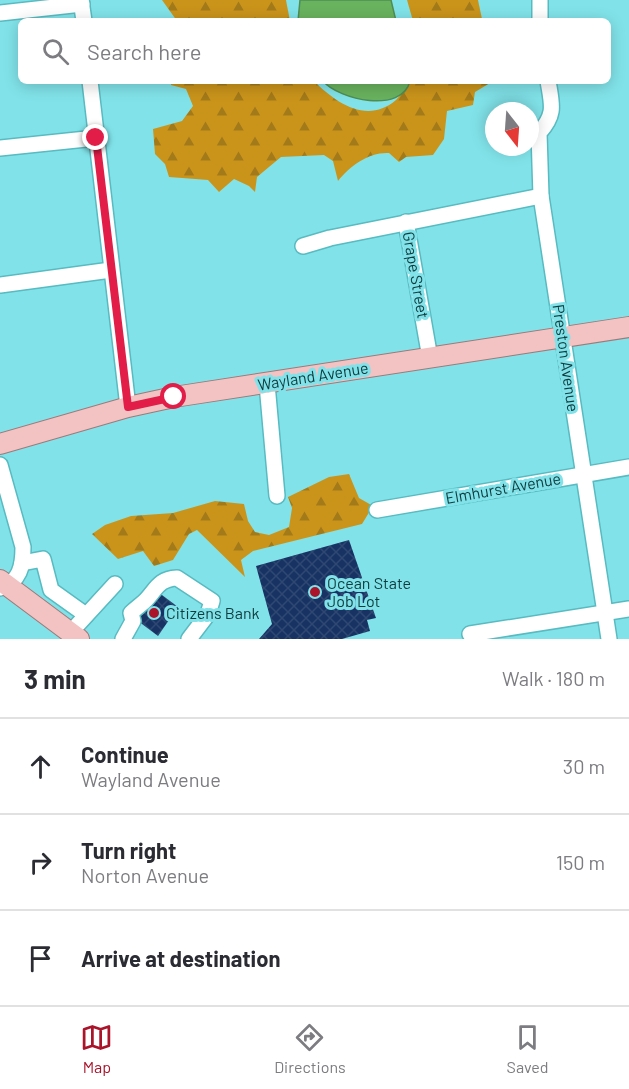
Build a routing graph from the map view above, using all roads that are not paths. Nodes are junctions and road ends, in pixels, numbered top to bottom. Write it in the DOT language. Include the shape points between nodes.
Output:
graph roads {
  1 [pos="540,0"];
  2 [pos="82,2"];
  3 [pos="0,14"];
  4 [pos="84,18"];
  5 [pos="540,18"];
  6 [pos="90,84"];
  7 [pos="548,84"];
  8 [pos="96,138"];
  9 [pos="0,148"];
  10 [pos="541,196"];
  11 [pos="406,222"];
  12 [pos="303,246"];
  13 [pos="111,270"];
  14 [pos="0,285"];
  15 [pos="629,327"];
  16 [pos="563,336"];
  17 [pos="430,358"];
  18 [pos="267,384"];
  19 [pos="128,407"];
  20 [pos="0,444"];
  21 [pos="0,465"];
  22 [pos="629,467"];
  23 [pos="583,475"];
  24 [pos="277,496"];
  25 [pos="377,510"];
  26 [pos="22,563"];
  27 [pos="115,584"];
  28 [pos="2,585"];
  29 [pos="629,609"];
  30 [pos="605,613"];
  31 [pos="86,615"];
  32 [pos="470,634"];
  33 [pos="74,636"];
  34 [pos="123,639"];
  35 [pos="189,639"];
  36 [pos="609,639"];
  1 -- 5 [label="street"];
  2 -- 3 [label="street"];
  2 -- 4 [label="street"];
  6 -- 8 [label="street"];
  7 -- 10 [label="street, Preston Avenue" via="551,121 539,134"];
  8 -- 9 [label="street"];
  8 -- 13 [label="street"];
  10 -- 11 [label="street, Grape Street"];
  10 -- 16 [label="street, Preston Avenue"];
  11 -- 12 [label="street"];
  11 -- 17 [label="street, Grape Street"];
  13 -- 14 [label="street"];
  13 -- 19 [label="street"];
  15 -- 16 [label="main road, Wayland Avenue"];
  16 -- 17 [label="main road, Wayland Avenue"];
  16 -- 23 [label="street, Preston Avenue"];
  17 -- 18 [label="main road, Wayland Avenue"];
  18 -- 19 [label="main road, Wayland Avenue"];
  18 -- 24 [label="street"];
  19 -- 20 [label="main road, Wayland Avenue"];
  21 -- 26 [label="street" via="23,548"];
  22 -- 23 [label="street, Elmhurst Avenue"];
  23 -- 25 [label="street, Elmhurst Avenue"];
  23 -- 30 [label="street, Preston Avenue"];
  26 -- 28 [label="street" via="21,572"];
  26 -- 31 [label="street" via="43,559 51,590"];
  27 -- 31 [label="street"];
  28 -- 33 [label="main road"];
  29 -- 30 [label="street"];
  30 -- 32 [label="street"];
  30 -- 36 [label="street, Preston Avenue"];
  31 -- 33 [label="street"];
  34 -- 35 [label="street" via="139,604 158,583 177,578 212,601 208,614"];
}
